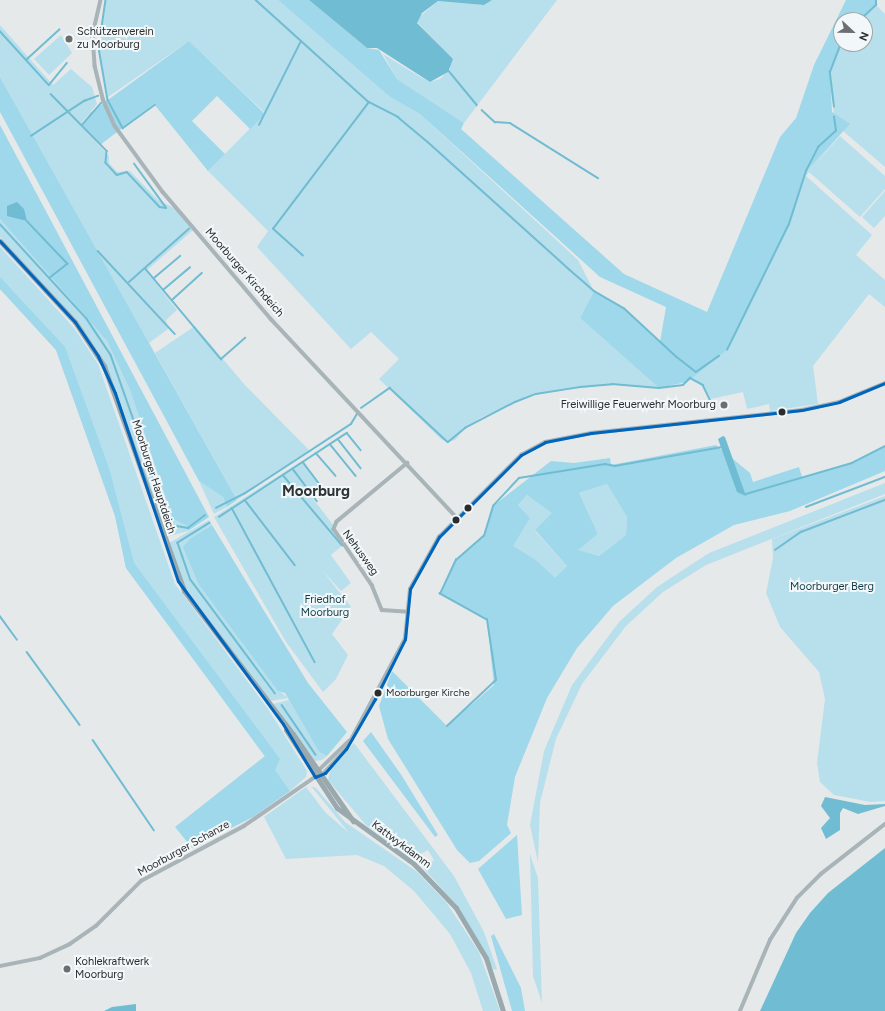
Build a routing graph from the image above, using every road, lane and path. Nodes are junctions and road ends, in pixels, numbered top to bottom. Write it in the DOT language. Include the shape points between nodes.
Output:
graph roads {
  1 [pos="101,0"];
  2 [pos="0,241"];
  3 [pos="885,383"];
  4 [pos="408,463"];
  5 [pos="458,519"];
  6 [pos="408,612"];
  7 [pos="283,724"];
  8 [pos="320,773"];
  9 [pos="315,777"];
  10 [pos="353,821"];
  11 [pos="885,824"];
  12 [pos="0,966"];
  13 [pos="503,1011"];
  14 [pos="740,1011"];
  1 -- 4 [label="street, Moorburger Kirchdeich" via="93,36 95,66 103,99 115,126 193,228 271,319"];
  2 -- 7 [label="main road, Moorburger Hauptdeich" via="75,322 98,356 115,392 178,581"];
  3 -- 5 [label="street" via="839,402 783,414 675,421 545,442 514,461"];
  4 -- 5 [label="street, Moorburger Kirchdeich"];
  4 -- 6 [label="street, Nehusweg" via="334,526 343,545 372,585 382,610"];
  5 -- 6 [label="street" via="439,537 423,564 410,589"];
  6 -- 8 [label="street" via="405,639 355,734"];
  7 -- 8 [label="main road, Moorburger Hauptdeich"];
  7 -- 9 [label="main road, Moorburger Hauptdeich"];
  8 -- 9 [label="main road"];
  8 -- 10 [label="main road, Kattwykdamm"];
  9 -- 10 [label="main road, Kattwykdamm" via="336,808"];
  9 -- 12 [label="street, Moorburger Schanze" via="244,826 141,881 96,926 70,944 40,958"];
  10 -- 13 [label="main road, Kattwykdamm" via="414,864 456,908 486,958"];
  11 -- 14 [label="street" via="821,874 797,898 770,940"];
}
